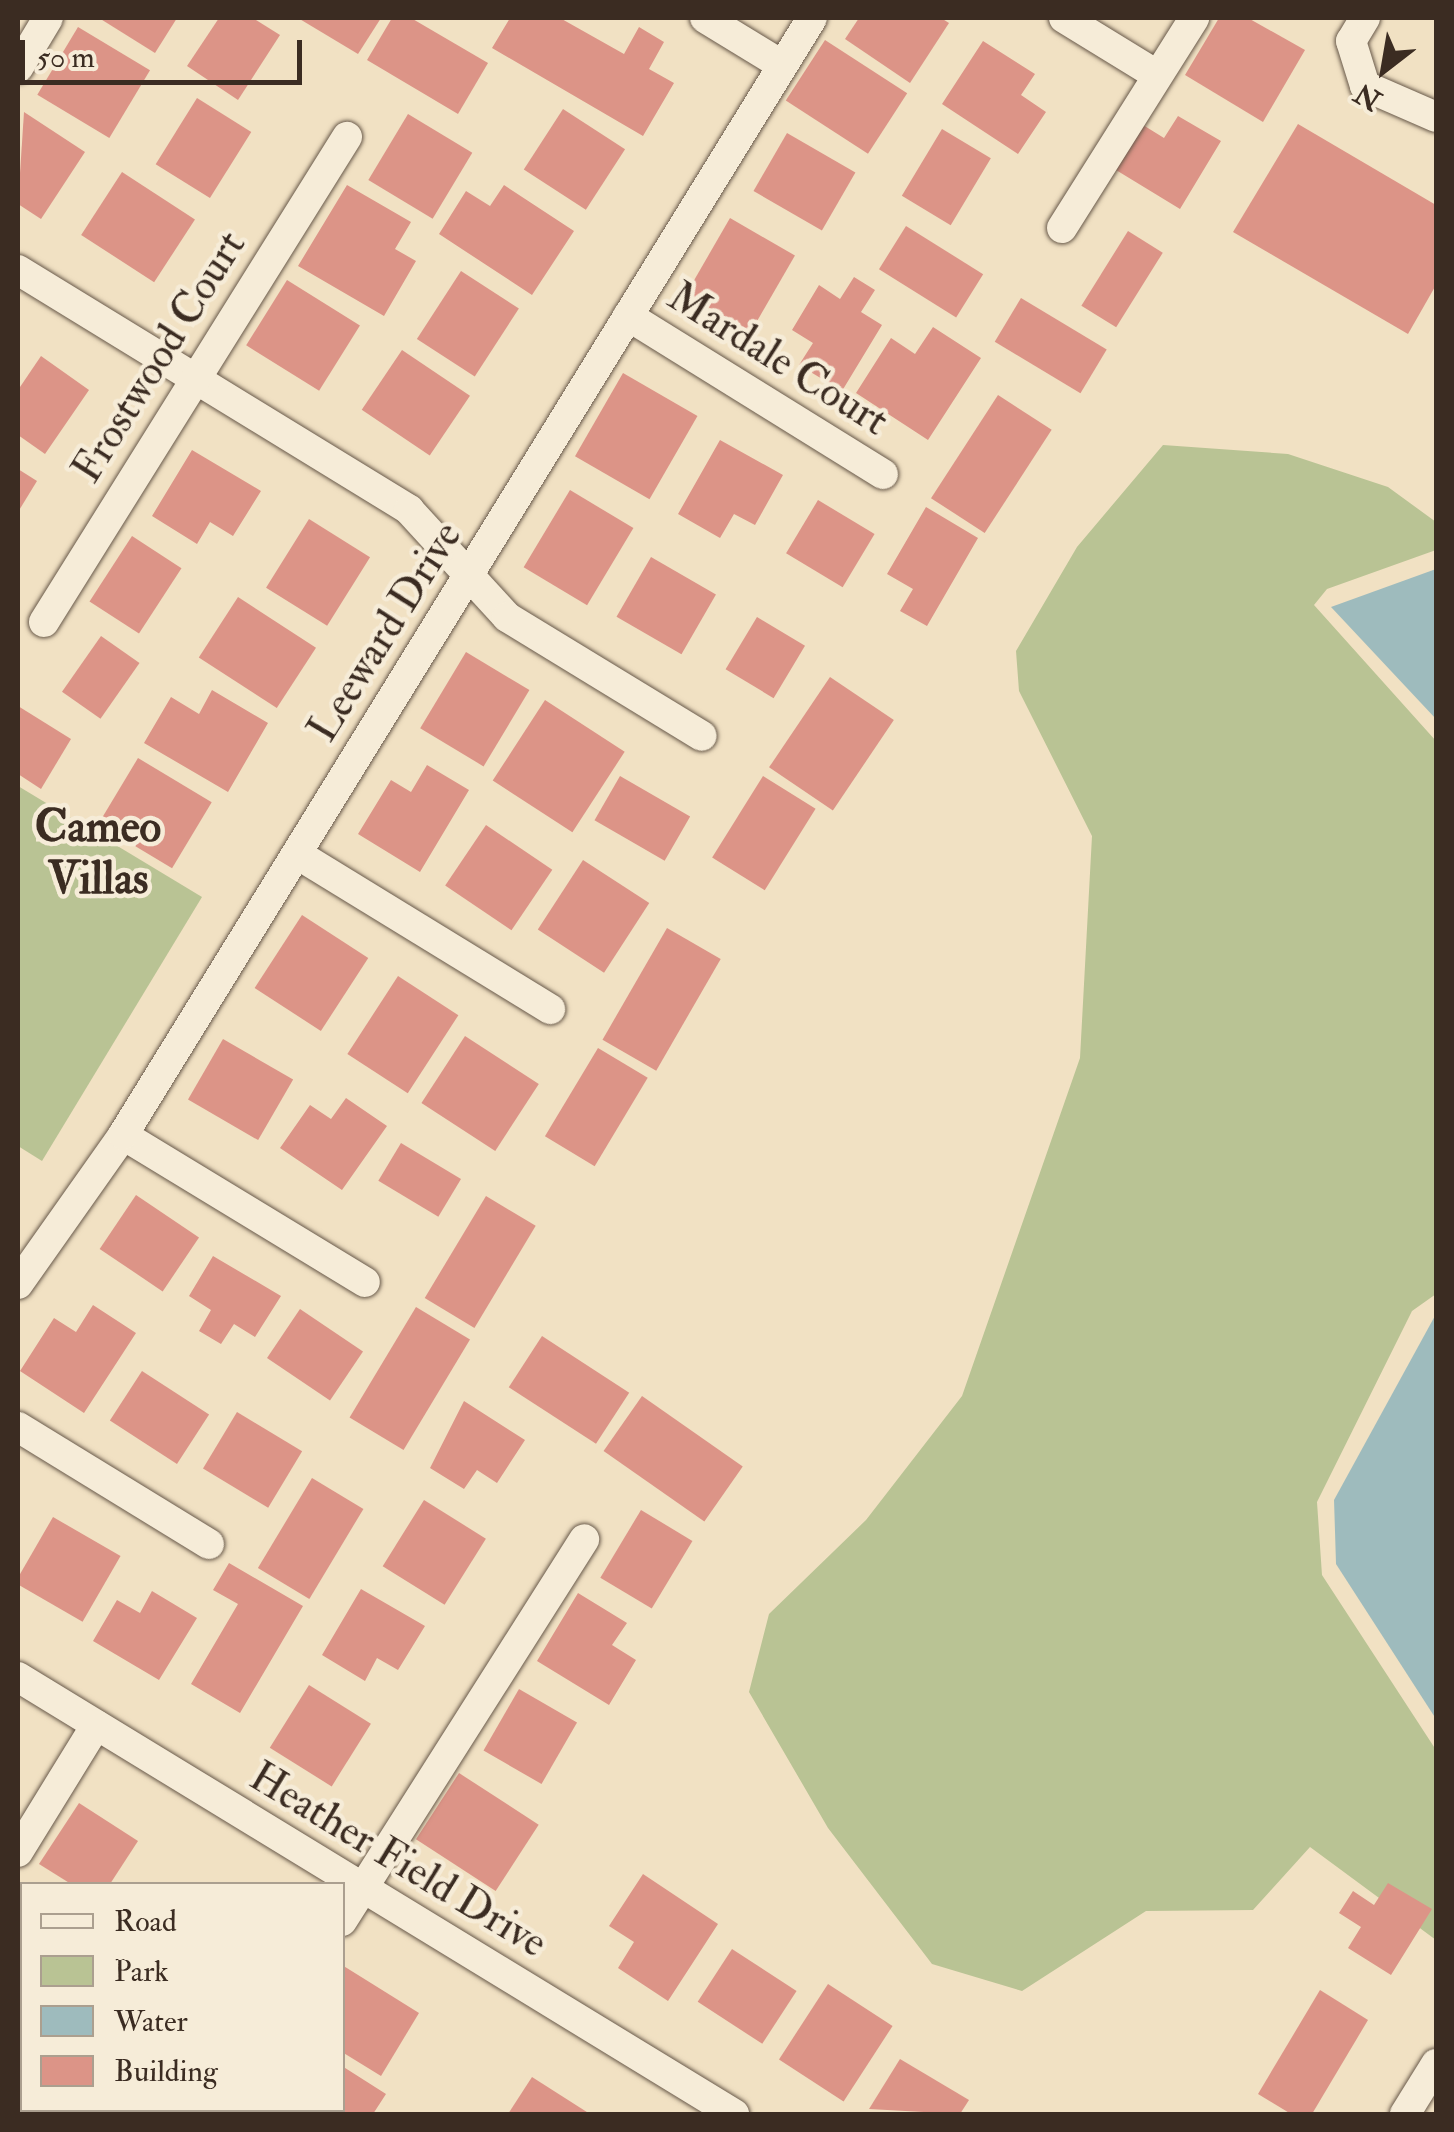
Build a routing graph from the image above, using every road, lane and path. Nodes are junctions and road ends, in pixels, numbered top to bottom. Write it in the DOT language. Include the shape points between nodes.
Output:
graph roads {
  1 [pos="48,18"];
  2 [pos="705,18"];
  3 [pos="812,18"];
  4 [pos="1064,18"];
  5 [pos="1194,18"];
  6 [pos="1365,18"];
  7 [pos="782,65"];
  8 [pos="18,68"];
  9 [pos="1157,75"];
  10 [pos="1436,118"];
  11 [pos="347,137"];
  12 [pos="1062,228"];
  13 [pos="18,270"];
  14 [pos="628,316"];
  15 [pos="194,378"];
  16 [pos="883,474"];
  17 [pos="471,575"];
  18 [pos="44,622"];
  19 [pos="702,736"];
  20 [pos="297,854"];
  21 [pos="550,1009"];
  22 [pos="123,1135"];
  23 [pos="365,1282"];
  24 [pos="18,1284"];
  25 [pos="18,1428"];
  26 [pos="584,1539"];
  27 [pos="210,1544"];
  28 [pos="18,1677"];
  29 [pos="96,1725"];
  30 [pos="18,1852"];
  31 [pos="363,1888"];
  32 [pos="345,1917"];
  33 [pos="1436,2064"];
  34 [pos="688,2103"];
  35 [pos="734,2114"];
  36 [pos="1405,2114"];
  1 -- 8 [label="street"];
  2 -- 7 [label="street"];
  3 -- 7 [label="street, Leeward Drive"];
  4 -- 9 [label="street"];
  5 -- 9 [label="street"];
  6 -- 10 [label="street" via="1351,41 1365,86"];
  7 -- 14 [label="street, Leeward Drive"];
  9 -- 12 [label="street"];
  11 -- 15 [label="street, Frostwood Court"];
  13 -- 15 [label="street"];
  14 -- 16 [label="street, Mardale Court"];
  14 -- 17 [label="street, Leeward Drive"];
  15 -- 17 [label="street" via="409,510"];
  15 -- 18 [label="street, Frostwood Court"];
  17 -- 19 [label="street" via="507,617"];
  17 -- 20 [label="street, Leeward Drive"];
  20 -- 21 [label="street"];
  20 -- 22 [label="street, Leeward Drive"];
  22 -- 23 [label="street"];
  22 -- 24 [label="street, Leeward Drive"];
  25 -- 27 [label="street"];
  26 -- 31 [label="street"];
  28 -- 29 [label="street, Heather Field Drive"];
  29 -- 30 [label="street"];
  29 -- 31 [label="street, Heather Field Drive"];
  31 -- 32 [label="street"];
  31 -- 34 [label="street, Heather Field Drive"];
  33 -- 36 [label="street"];
  34 -- 35 [label="street, Heather Field Drive"];
}
